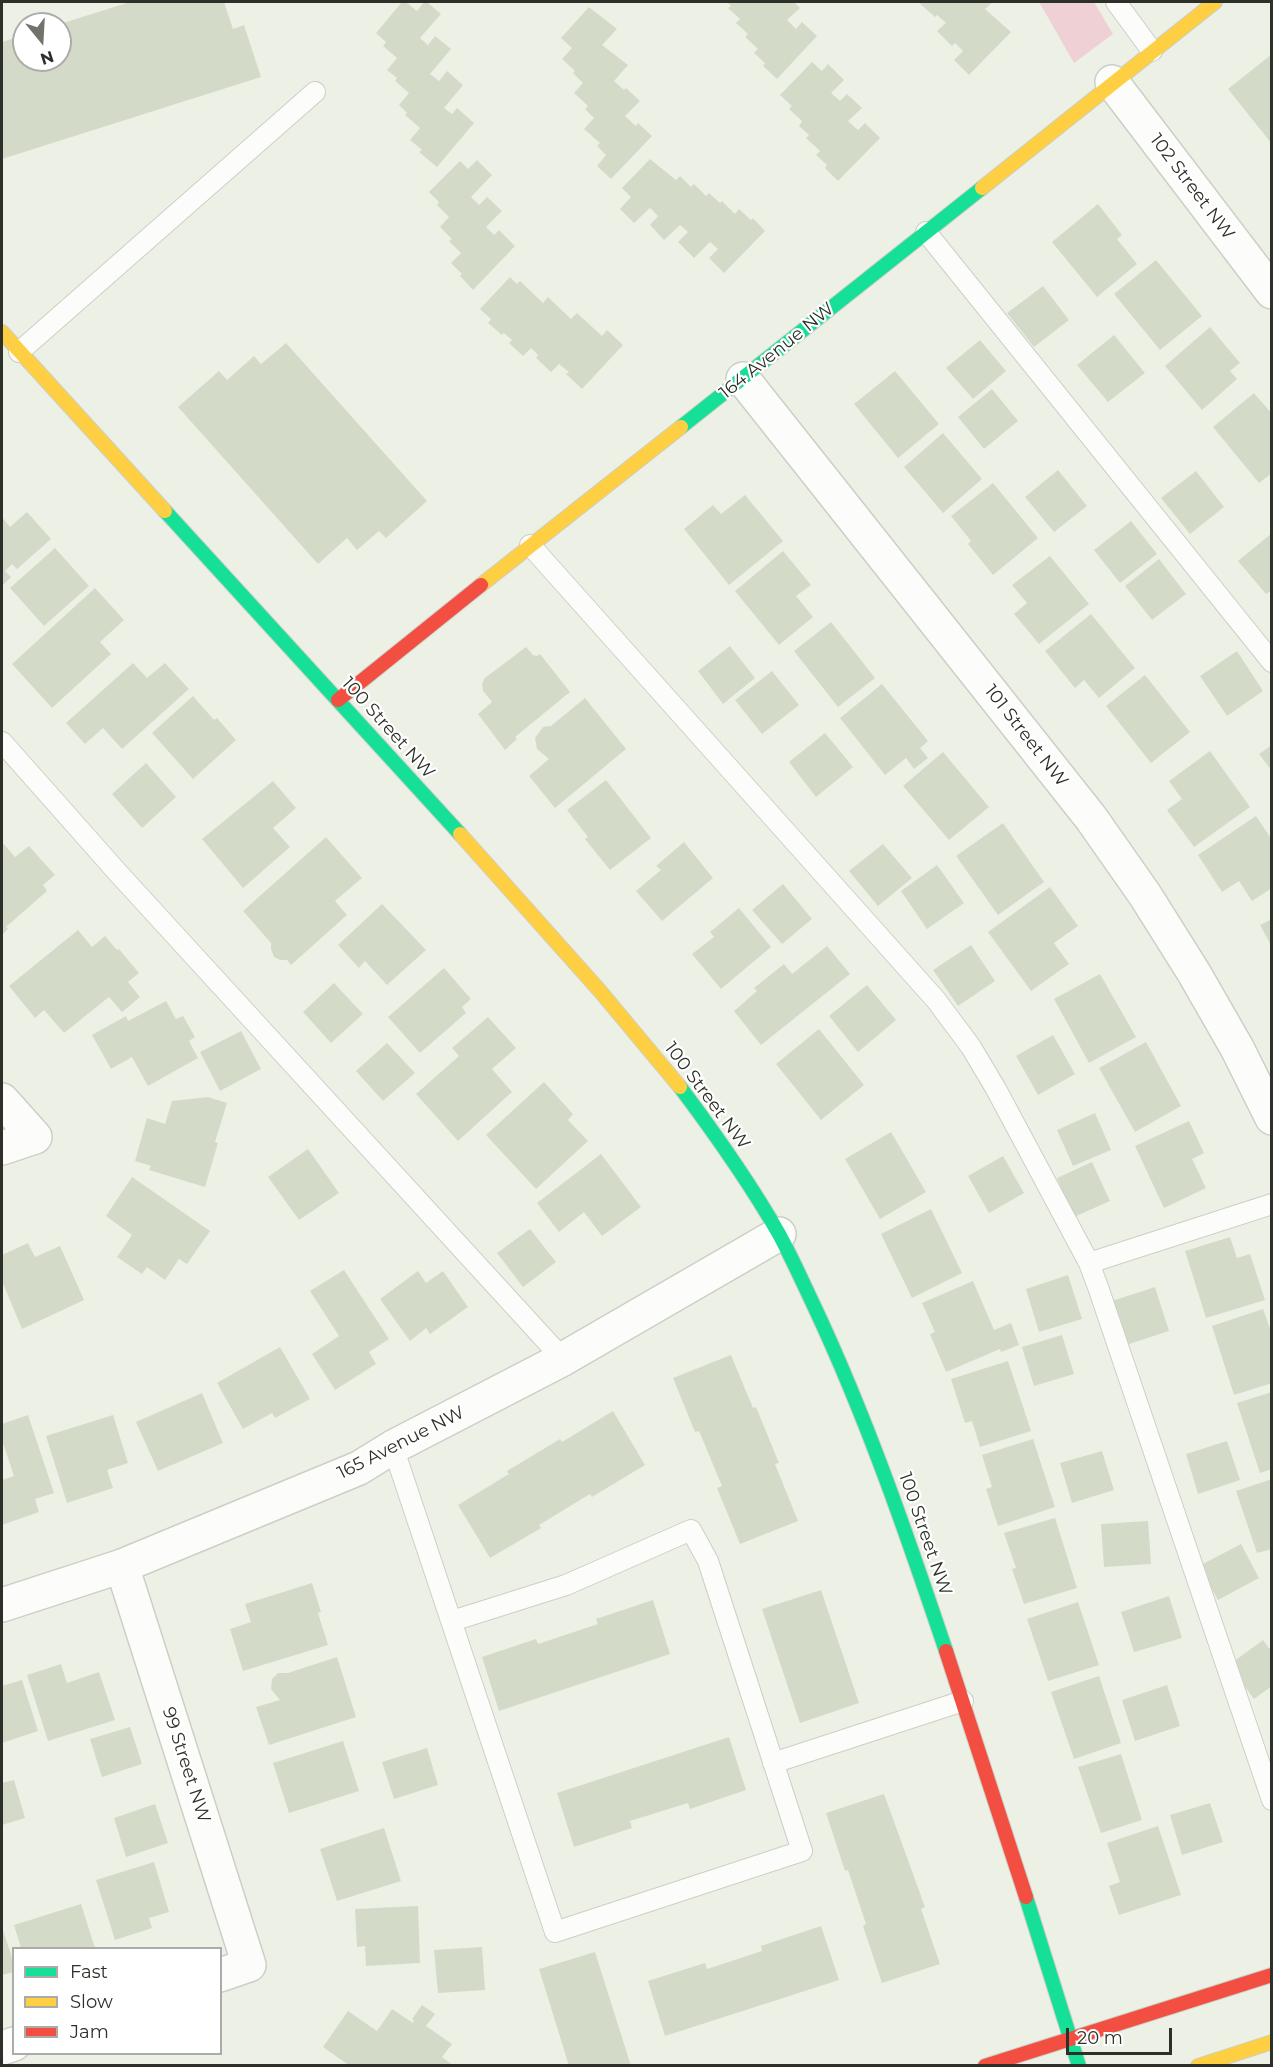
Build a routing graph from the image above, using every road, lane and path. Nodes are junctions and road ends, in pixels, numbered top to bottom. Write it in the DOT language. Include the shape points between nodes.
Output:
graph roads {
  1 [pos="1116,2"];
  2 [pos="1215,2"];
  3 [pos="1152,51"];
  4 [pos="1112,82"];
  5 [pos="315,92"];
  6 [pos="926,232"];
  7 [pos="1272,292"];
  8 [pos="2,332"];
  9 [pos="19,352"];
  10 [pos="743,380"];
  11 [pos="530,544"];
  12 [pos="1272,662"];
  13 [pos="338,700"];
  14 [pos="2,742"];
  15 [pos="2,1100"];
  16 [pos="1272,1118"];
  17 [pos="2,1148"];
  18 [pos="1272,1204"];
  19 [pos="779,1234"];
  20 [pos="1089,1263"];
  21 [pos="563,1359"];
  22 [pos="393,1447"];
  23 [pos="122,1566"];
  24 [pos="2,1605"];
  25 [pos="452,1621"];
  26 [pos="963,1701"];
  27 [pos="773,1763"];
  28 [pos="1272,1800"];
  29 [pos="235,1970"];
  30 [pos="1272,1975"];
  31 [pos="1070,2038"];
  32 [pos="1272,2042"];
  33 [pos="985,2066"];
  34 [pos="1078,2066"];
  35 [pos="1198,2066"];
  1 -- 3 [label="lane"];
  2 -- 3 [label="street, 164 Avenue NW"];
  3 -- 4 [label="street, 164 Avenue NW"];
  4 -- 6 [label="street, 164 Avenue NW"];
  4 -- 7 [label="street, 102 Street NW"];
  5 -- 9 [label="lane"];
  6 -- 10 [label="street, 164 Avenue NW"];
  6 -- 12 [label="lane"];
  8 -- 9 [label="street, 100 Street NW"];
  9 -- 13 [label="street, 100 Street NW"];
  10 -- 11 [label="street, 164 Avenue NW"];
  10 -- 16 [label="street, 101 Street NW" via="1091,818 1194,973"];
  11 -- 13 [label="street, 164 Avenue NW"];
  11 -- 20 [label="lane" via="936,1000 996,1089"];
  13 -- 19 [label="street, 100 Street NW" via="612,1004 685,1092 732,1157"];
  14 -- 21 [label="lane"];
  15 -- 17 [label="street" via="35,1137"];
  18 -- 20 [label="lane"];
  19 -- 21 [label="street, 165 Avenue NW"];
  19 -- 26 [label="street, 100 Street NW" via="857,1402"];
  20 -- 28 [label="lane"];
  21 -- 22 [label="street, 165 Avenue NW"];
  22 -- 23 [label="street, 165 Avenue NW" via="359,1468"];
  22 -- 25 [label="lane"];
  23 -- 24 [label="street, 165 Avenue NW"];
  23 -- 29 [label="street, 99 Street NW"];
  25 -- 27 [label="lane" via="566,1585 691,1530 708,1561"];
  25 -- 27 [label="lane" via="555,1932 802,1851"];
  26 -- 27 [label="lane"];
  26 -- 31 [label="street, 100 Street NW"];
  30 -- 31 [label="street"];
  31 -- 33 [label="street"];
  31 -- 34 [label="street, 100 Street NW"];
  32 -- 35 [label="street"];
}
